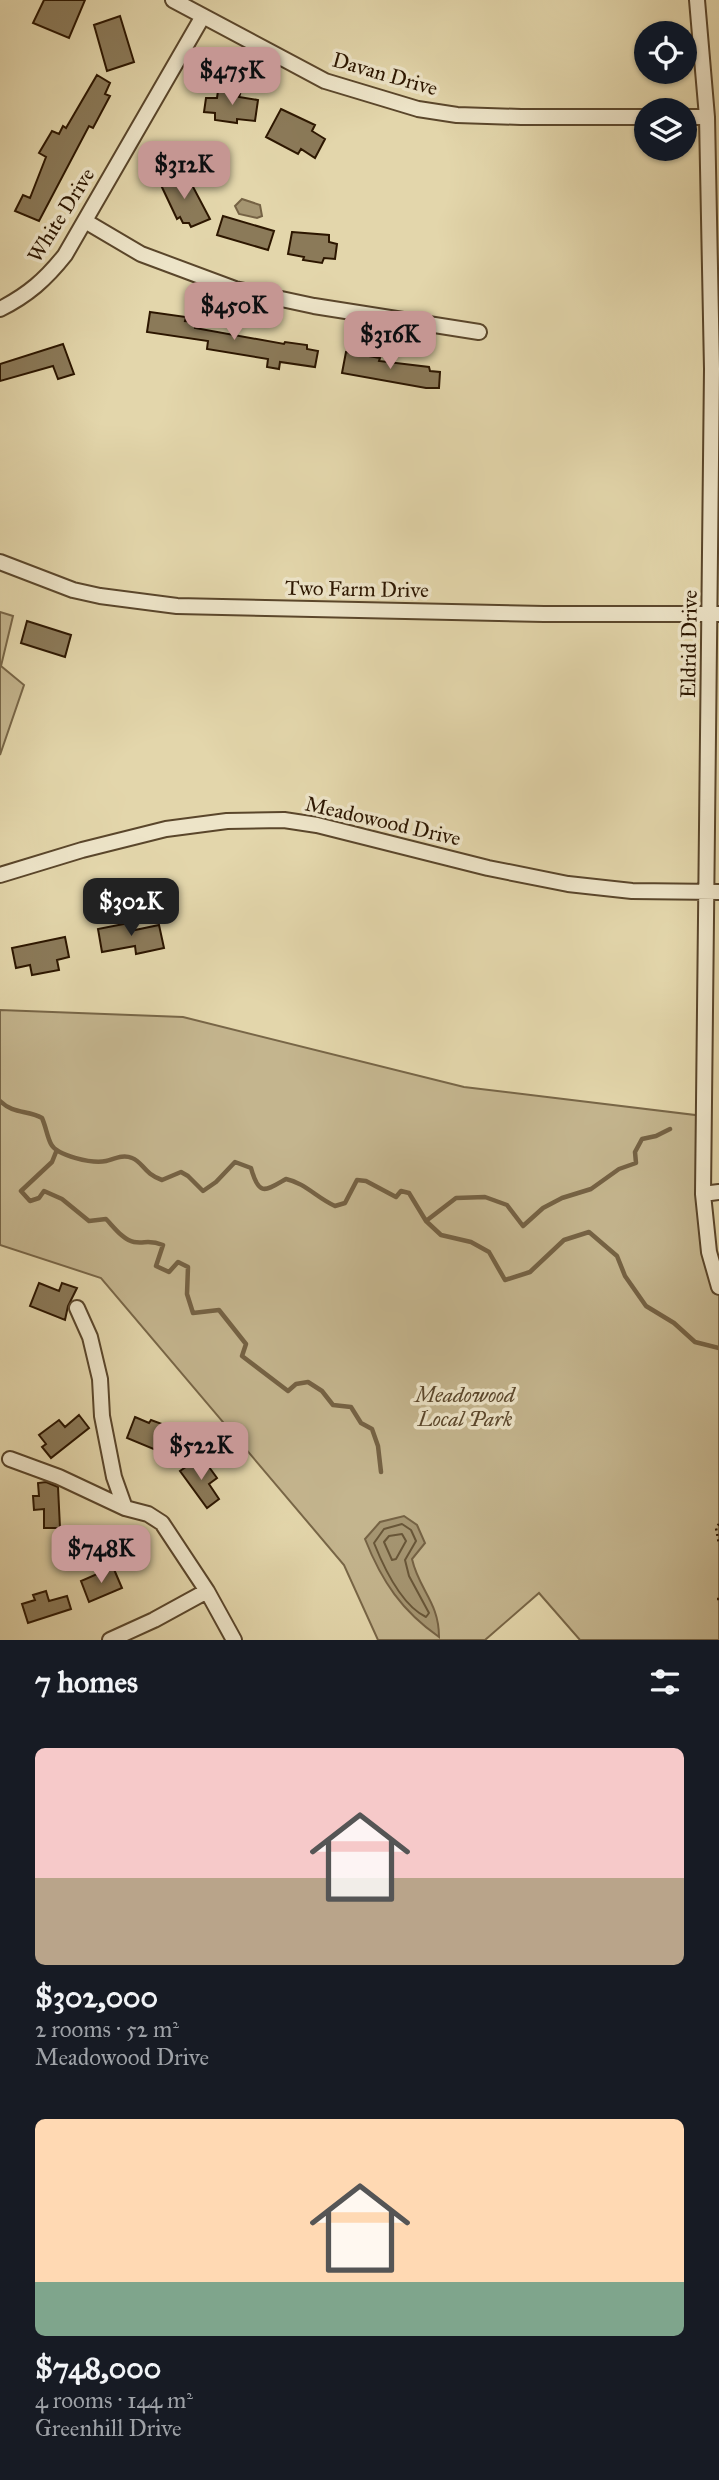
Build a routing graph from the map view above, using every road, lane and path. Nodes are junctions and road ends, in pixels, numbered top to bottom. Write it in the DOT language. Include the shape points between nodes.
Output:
graph roads {
  1 [pos="173,0"];
  2 [pos="697,0"];
  3 [pos="203,16"];
  4 [pos="634,117"];
  5 [pos="697,117"];
  6 [pos="707,117"];
  7 [pos="85,221"];
  8 [pos="0,309"];
  9 [pos="479,332"];
  10 [pos="0,562"];
  11 [pos="715,614"];
  12 [pos="0,875"];
  13 [pos="712,893"];
  14 [pos="719,1192"];
  15 [pos="703,1194"];
  16 [pos="719,1287"];
  17 [pos="77,1308"];
  18 [pos="10,1459"];
  19 [pos="125,1508"];
  20 [pos="719,1524"];
  21 [pos="719,1544"];
  22 [pos="207,1591"];
  23 [pos="110,1640"];
  24 [pos="234,1640"];
  1 -- 3 [label="street, Davan Drive"];
  2 -- 6 [label="street, Eldrid Drive"];
  3 -- 4 [label="street, Davan Drive" via="325,81 418,109 457,115"];
  3 -- 7 [label="street, White Drive"];
  5 -- 6 [label="street"];
  6 -- 11 [label="street, Eldrid Drive"];
  7 -- 8 [label="street, White Drive" via="44,281"];
  7 -- 9 [label="street" via="141,254 235,289"];
  10 -- 11 [label="street, Two Farm Drive" via="74,590 177,606"];
  11 -- 13 [label="street, Eldrid Drive"];
  12 -- 13 [label="street, Meadowood Drive" via="166,830 227,821 284,820 568,884"];
  13 -- 15 [label="street, Eldrid Drive"];
  14 -- 15 [label="street"];
  15 -- 16 [label="street, Eldrid Drive" via="709,1252"];
  17 -- 19 [label="street" via="90,1337 114,1477"];
  18 -- 19 [label="street"];
  19 -- 22 [label="street" via="148,1514 162,1524"];
  20 -- 21 [label="path"];
  22 -- 23 [label="street"];
  22 -- 24 [label="street"];
}
